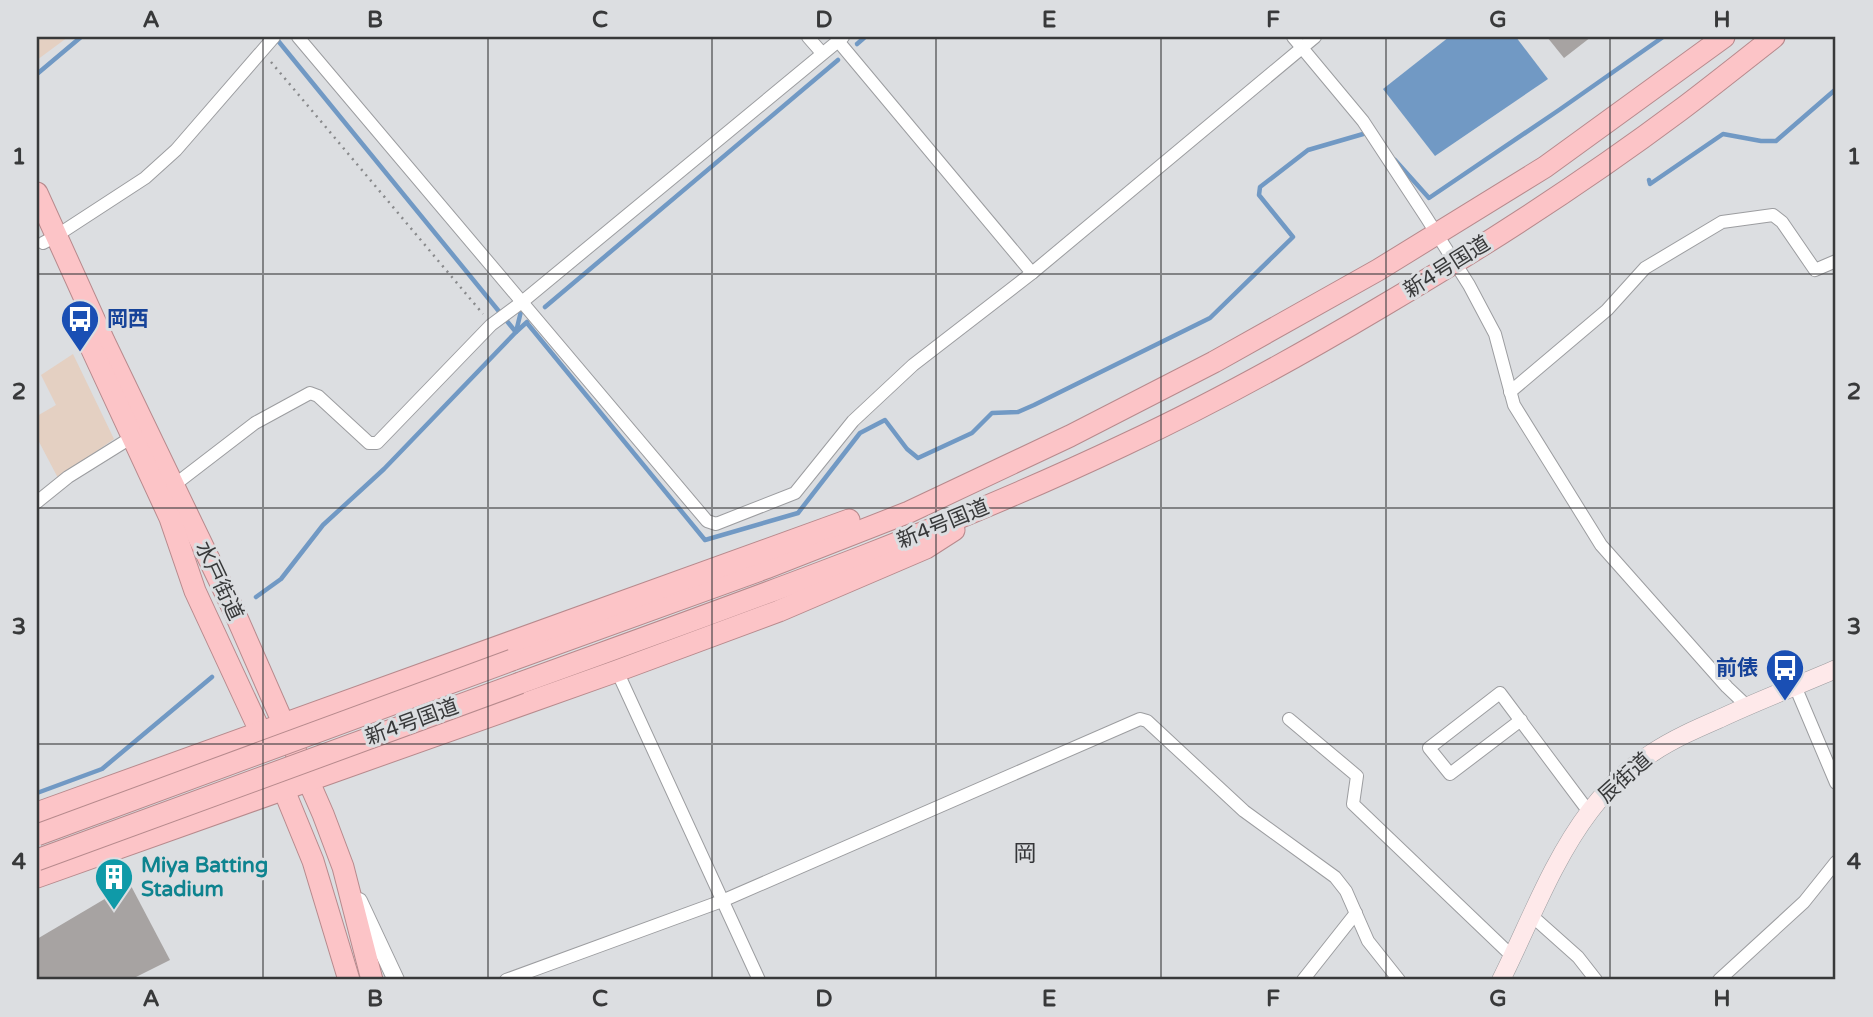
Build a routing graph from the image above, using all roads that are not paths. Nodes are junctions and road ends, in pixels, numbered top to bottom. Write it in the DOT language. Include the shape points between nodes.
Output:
graph roads {
  1 [pos="274,37"];
  2 [pos="298,37"];
  3 [pos="808,37"];
  4 [pos="1293,37"];
  5 [pos="1315,37"];
  6 [pos="1724,37"];
  7 [pos="1774,37"];
  8 [pos="840,39"];
  9 [pos="1302,47"];
  10 [pos="822,53"];
  11 [pos="37,193"];
  12 [pos="1437,234"];
  13 [pos="45,236"];
  14 [pos="1836,261"];
  15 [pos="1455,263"];
  16 [pos="1032,273"];
  17 [pos="522,302"];
  18 [pos="1510,392"];
  19 [pos="139,433"];
  20 [pos="991,473"];
  21 [pos="173,486"];
  22 [pos="1004,500"];
  23 [pos="37,502"];
  24 [pos="1836,669"];
  25 [pos="617,671"];
  26 [pos="1795,686"];
  27 [pos="1748,706"];
  28 [pos="1289,719"];
  29 [pos="1521,720"];
  30 [pos="284,725"];
  31 [pos="261,732"];
  32 [pos="308,779"];
  33 [pos="1836,783"];
  34 [pos="283,789"];
  35 [pos="1590,812"];
  36 [pos="37,813"];
  37 [pos="37,835"];
  38 [pos="37,860"];
  39 [pos="1836,862"];
  40 [pos="343,867"];
  41 [pos="37,877"];
  42 [pos="722,901"];
  43 [pos="1356,913"];
  44 [pos="1532,916"];
  45 [pos="1513,957"];
  46 [pos="349,980"];
  47 [pos="372,980"];
  48 [pos="396,980"];
  49 [pos="506,980"];
  50 [pos="759,980"];
  51 [pos="1303,980"];
  52 [pos="1399,980"];
  53 [pos="1501,980"];
  54 [pos="1596,980"];
  55 [pos="1720,980"];
  1 -- 13 [label="street" via="176,150 145,178"];
  2 -- 17 [label="street"];
  3 -- 10 [label="street"];
  4 -- 9 [label="street"];
  5 -- 9 [label="street"];
  6 -- 12 [label="highway, 新4号国道" via="1545,167"];
  7 -- 15 [label="highway, 新4号国道" via="1678,112"];
  8 -- 10 [label="street"];
  8 -- 16 [label="street"];
  9 -- 12 [label="street" via="1363,121"];
  9 -- 16 [label="street"];
  10 -- 17 [label="street"];
  11 -- 13 [label="highway, 水戸街道"];
  12 -- 15 [label="street"];
  12 -- 20 [label="highway, 新4号国道" via="1214,362"];
  13 -- 19 [label="highway, 水戸街道"];
  14 -- 18 [label="street" via="1815,270 1773,215 1722,222 1645,268 1607,310"];
  15 -- 18 [label="street" via="1495,334"];
  15 -- 22 [label="highway, 新4号国道" via="1227,394"];
  16 -- 17 [label="street" via="913,365 853,421 794,493 716,524 707,521"];
  17 -- 21 [label="street" via="491,325 377,443 369,443 310,393 255,423"];
  18 -- 27 [label="street" via="1601,545"];
  19 -- 21 [label="highway, 水戸街道"];
  19 -- 23 [label="street"];
  19 -- 31 [label="highway, 水戸街道" via="195,591"];
  20 -- 30 [label="highway" via="887,506"];
  20 -- 37 [label="highway, 新4号国道, bridge" via="909,512 766,568"];
  21 -- 30 [label="highway, 水戸街道"];
  22 -- 25 [label="highway" via="926,548 779,611"];
  22 -- 38 [label="highway, 新4号国道, bridge" via="774,590"];
  24 -- 26 [label="main road, 辰街道"];
  25 -- 32 [label="highway"];
  25 -- 42 [label="street"];
  26 -- 27 [label="main road, 辰街道"];
  26 -- 33 [label="street"];
  27 -- 35 [label="main road, 辰街道" via="1651,753"];
  28 -- 45 [label="street" via="1357,776 1353,804"];
  29 -- 29 [label="street" via="1500,693 1429,748 1450,774"];
  29 -- 35 [label="street"];
  30 -- 31 [label="highway"];
  30 -- 32 [label="highway, 水戸街道"];
  31 -- 34 [label="highway, 水戸街道"];
  31 -- 36 [label="highway"];
  32 -- 34 [label="highway"];
  32 -- 40 [label="highway, 水戸街道"];
  34 -- 41 [label="highway"];
  34 -- 46 [label="highway, 水戸街道" via="313,861"];
  35 -- 44 [label="main road, 辰街道" via="1553,871"];
  39 -- 55 [label="street" via="1804,902"];
  40 -- 47 [label="highway, 水戸街道"];
  40 -- 48 [label="street"];
  42 -- 43 [label="street" via="1140,719 1244,811 1335,877"];
  42 -- 49 [label="street"];
  42 -- 50 [label="street"];
  43 -- 51 [label="street"];
  43 -- 52 [label="street" via="1368,941"];
  44 -- 45 [label="main road, 辰街道"];
  44 -- 54 [label="street" via="1578,957"];
  45 -- 53 [label="main road, 辰街道"];
}
